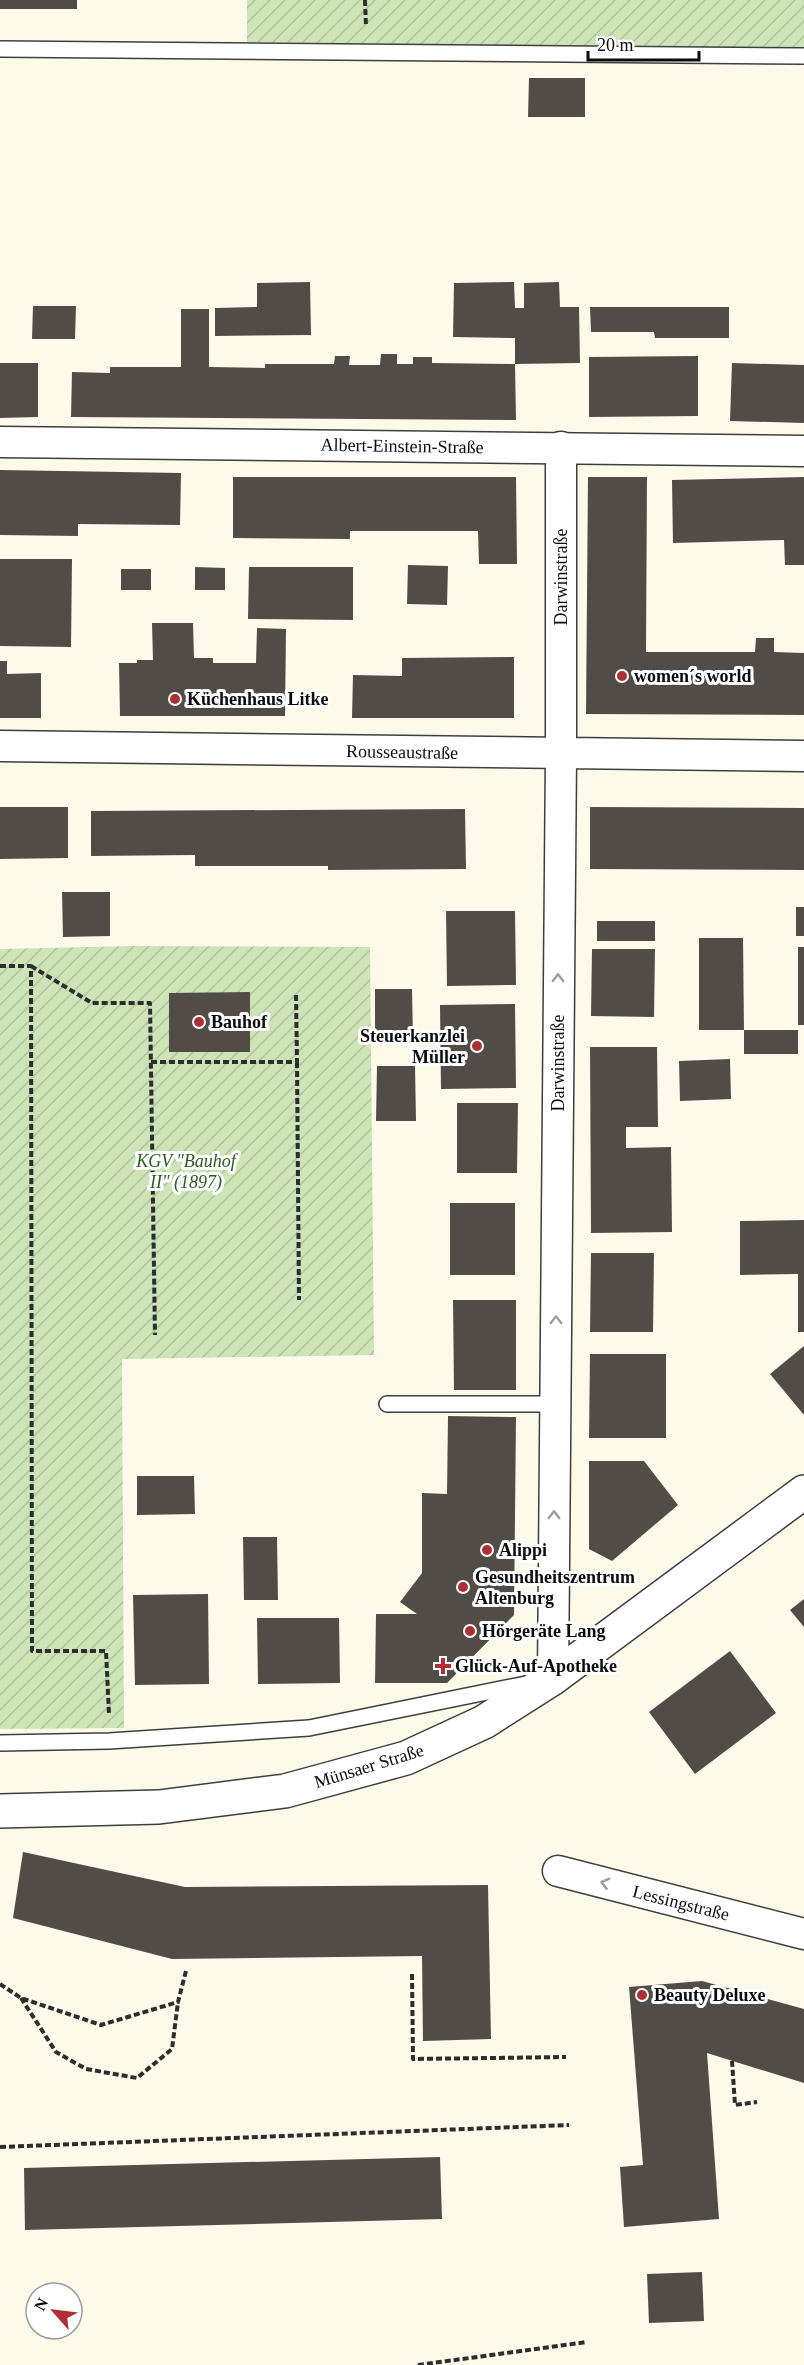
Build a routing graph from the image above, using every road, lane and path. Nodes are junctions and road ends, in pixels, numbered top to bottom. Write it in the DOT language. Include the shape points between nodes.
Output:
graph roads {
  1 [pos="0,49"];
  2 [pos="804,56"];
  3 [pos="0,442"];
  4 [pos="561,447"];
  5 [pos="804,451"];
  6 [pos="0,747"];
  7 [pos="561,754"];
  8 [pos="804,756"];
  9 [pos="0,966"];
  10 [pos="31,966"];
  11 [pos="296,995"];
  12 [pos="151,1062"];
  13 [pos="297,1062"];
  14 [pos="299,1300"];
  15 [pos="155,1335"];
  16 [pos="387,1404"];
  17 [pos="555,1404"];
  18 [pos="804,1492"];
  19 [pos="553,1678"];
  20 [pos="109,1741"];
  21 [pos="0,1743"];
  22 [pos="0,1811"];
  23 [pos="558,1871"];
  24 [pos="804,1935"];
  25 [pos="186,1971"];
  26 [pos="412,1974"];
  27 [pos="0,1984"];
  28 [pos="21,1998"];
  29 [pos="178,2002"];
  30 [pos="566,2057"];
  31 [pos="732,2061"];
  32 [pos="757,2102"];
  33 [pos="569,2125"];
  34 [pos="0,2147"];
  35 [pos="587,2342"];
  36 [pos="418,2365"];
  1 -- 2 [label="lane"];
  3 -- 4 [label="street, Albert-Einstein-Straße"];
  4 -- 5 [label="street, Albert-Einstein-Straße"];
  4 -- 7 [label="street, Darwinstraße"];
  6 -- 7 [label="street, Rousseaustraße"];
  7 -- 8 [label="street, Rousseaustraße"];
  17 -- 7 [label="street, Darwinstraße, one-way"];
  9 -- 10 [label="path"];
  10 -- 12 [label="path" via="92,1003 150,1003"];
  10 -- 20 [label="path" via="32,1651 106,1651"];
  11 -- 13 [label="path"];
  12 -- 13 [label="path"];
  12 -- 15 [label="path"];
  13 -- 14 [label="path"];
  16 -- 17 [label="lane"];
  19 -- 17 [label="street, Darwinstraße, one-way"];
  18 -- 19 [label="street, Münsaer Straße"];
  19 -- 20 [label="lane" via="309,1728"];
  19 -- 22 [label="street, Münsaer Straße" via="484,1722 406,1758 285,1791 159,1808"];
  20 -- 21 [label="lane"];
  24 -- 23 [label="street, Lessingstraße, one-way"];
  25 -- 29 [label="path"];
  26 -- 30 [label="path" via="413,2059"];
  27 -- 28 [label="path"];
  28 -- 29 [label="path" via="101,2025"];
  28 -- 29 [label="path" via="56,2052 86,2069 137,2078 172,2049"];
  31 -- 32 [label="path" via="735,2105"];
  33 -- 34 [label="path"];
  35 -- 36 [label="path"];
}
